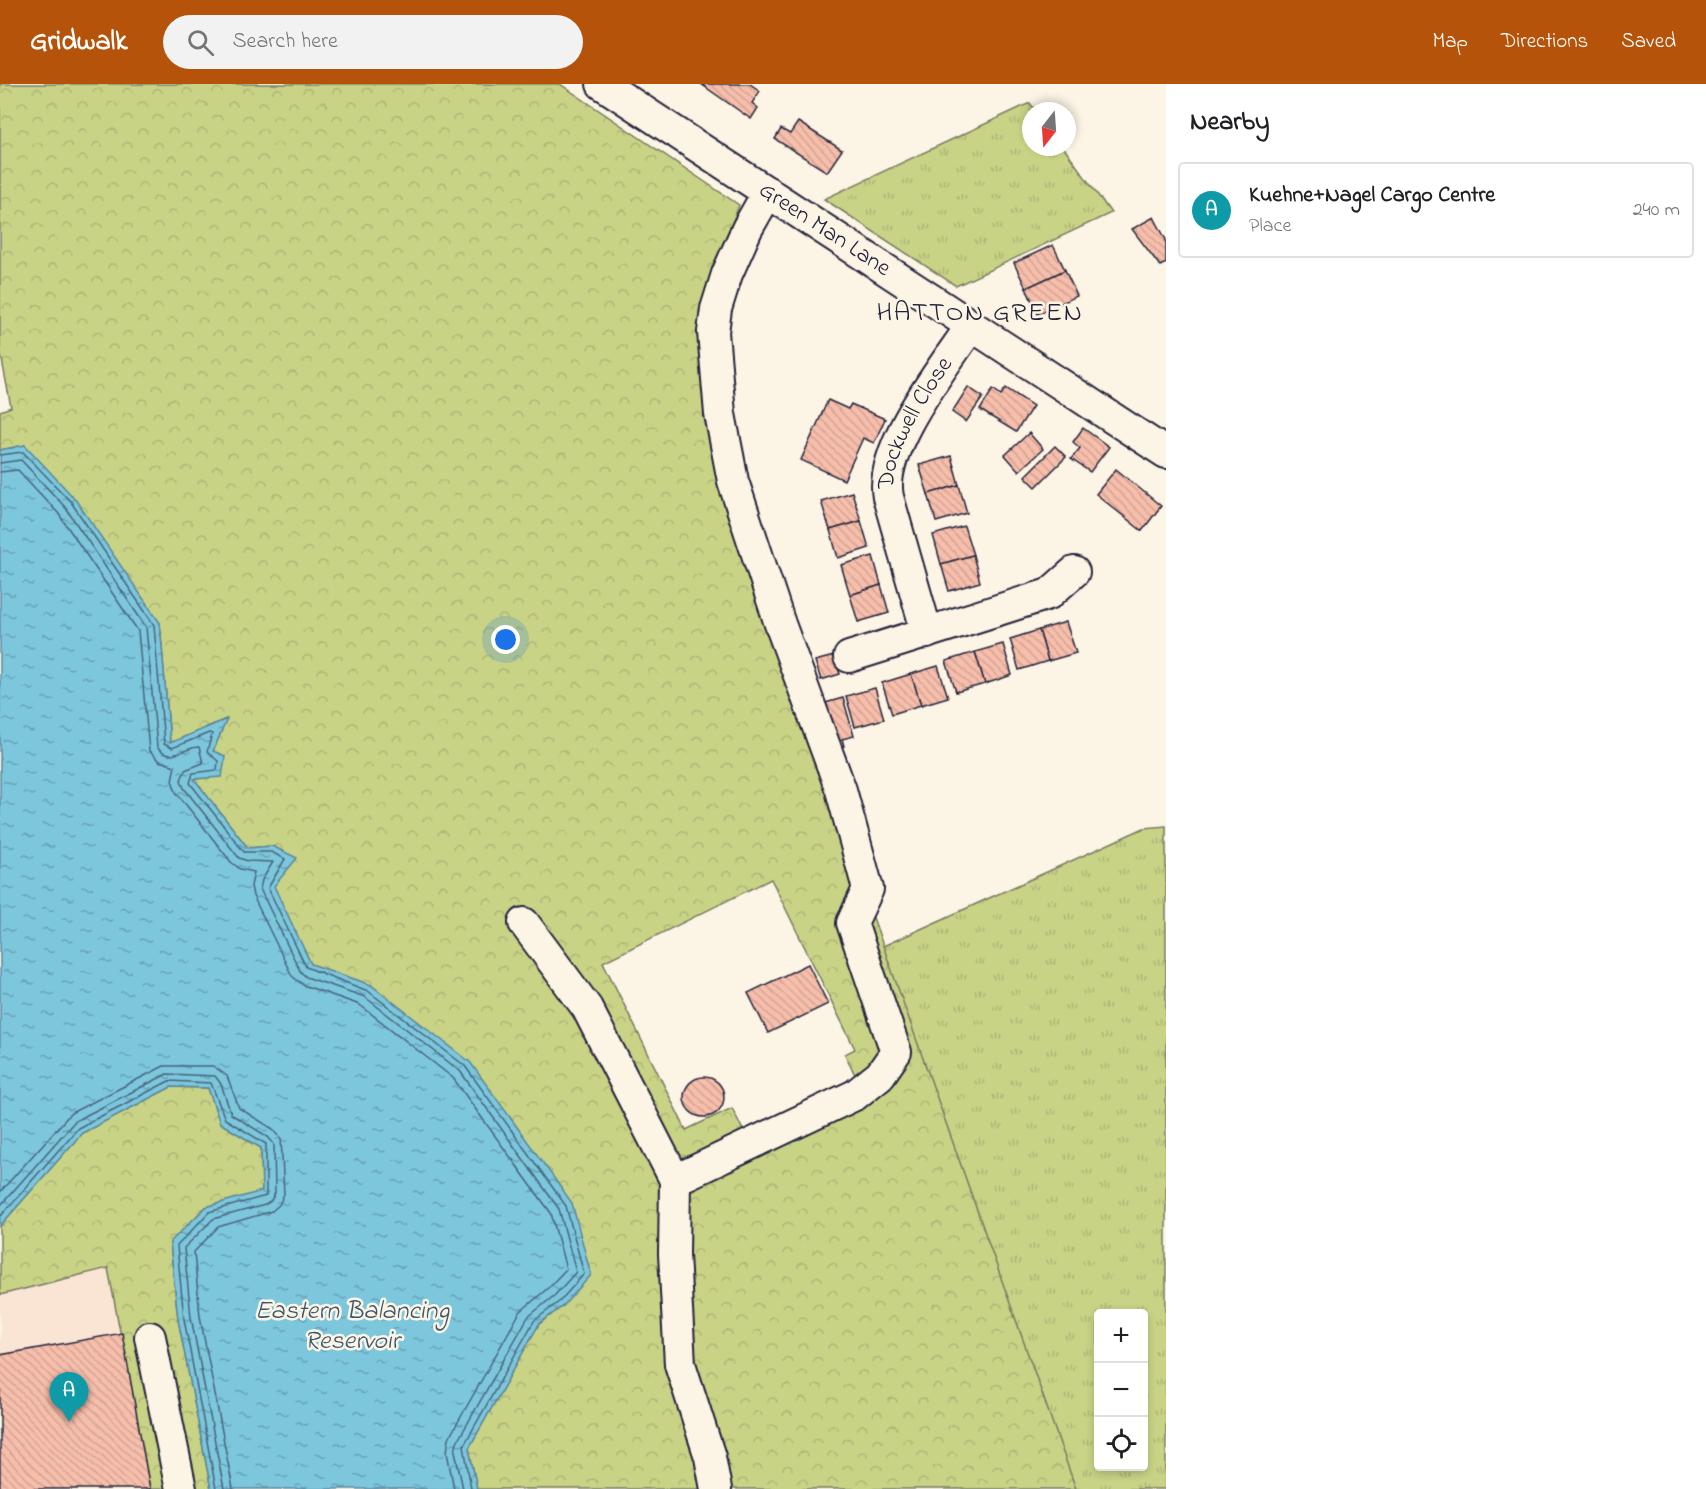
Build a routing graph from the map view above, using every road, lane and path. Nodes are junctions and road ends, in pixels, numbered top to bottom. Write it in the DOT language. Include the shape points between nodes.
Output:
graph roads {
  1 [pos="602,84"];
  2 [pos="768,192"];
  3 [pos="971,326"];
  4 [pos="1166,453"];
  5 [pos="1074,572"];
  6 [pos="927,633"];
  7 [pos="849,657"];
  8 [pos="524,923"];
  9 [pos="675,1180"];
  10 [pos="150,1337"];
  11 [pos="181,1489"];
  12 [pos="716,1489"];
  1 -- 2 [label="street, Green Man Lane"];
  2 -- 3 [label="street, Green Man Lane"];
  2 -- 9 [label="street" via="747,229 716,309 713,332 720,414 733,481 841,790 868,889 852,923 896,1052 880,1075 855,1095"];
  3 -- 4 [label="street, Green Man Lane"];
  3 -- 6 [label="street, Dockwell Close" via="910,420 886,475 888,497"];
  5 -- 6 [label="street" via="1049,594"];
  6 -- 7 [label="street"];
  8 -- 9 [label="street" via="587,1008"];
  9 -- 12 [label="street" via="674,1254 680,1364 710,1457"];
  10 -- 11 [label="street"];
}
